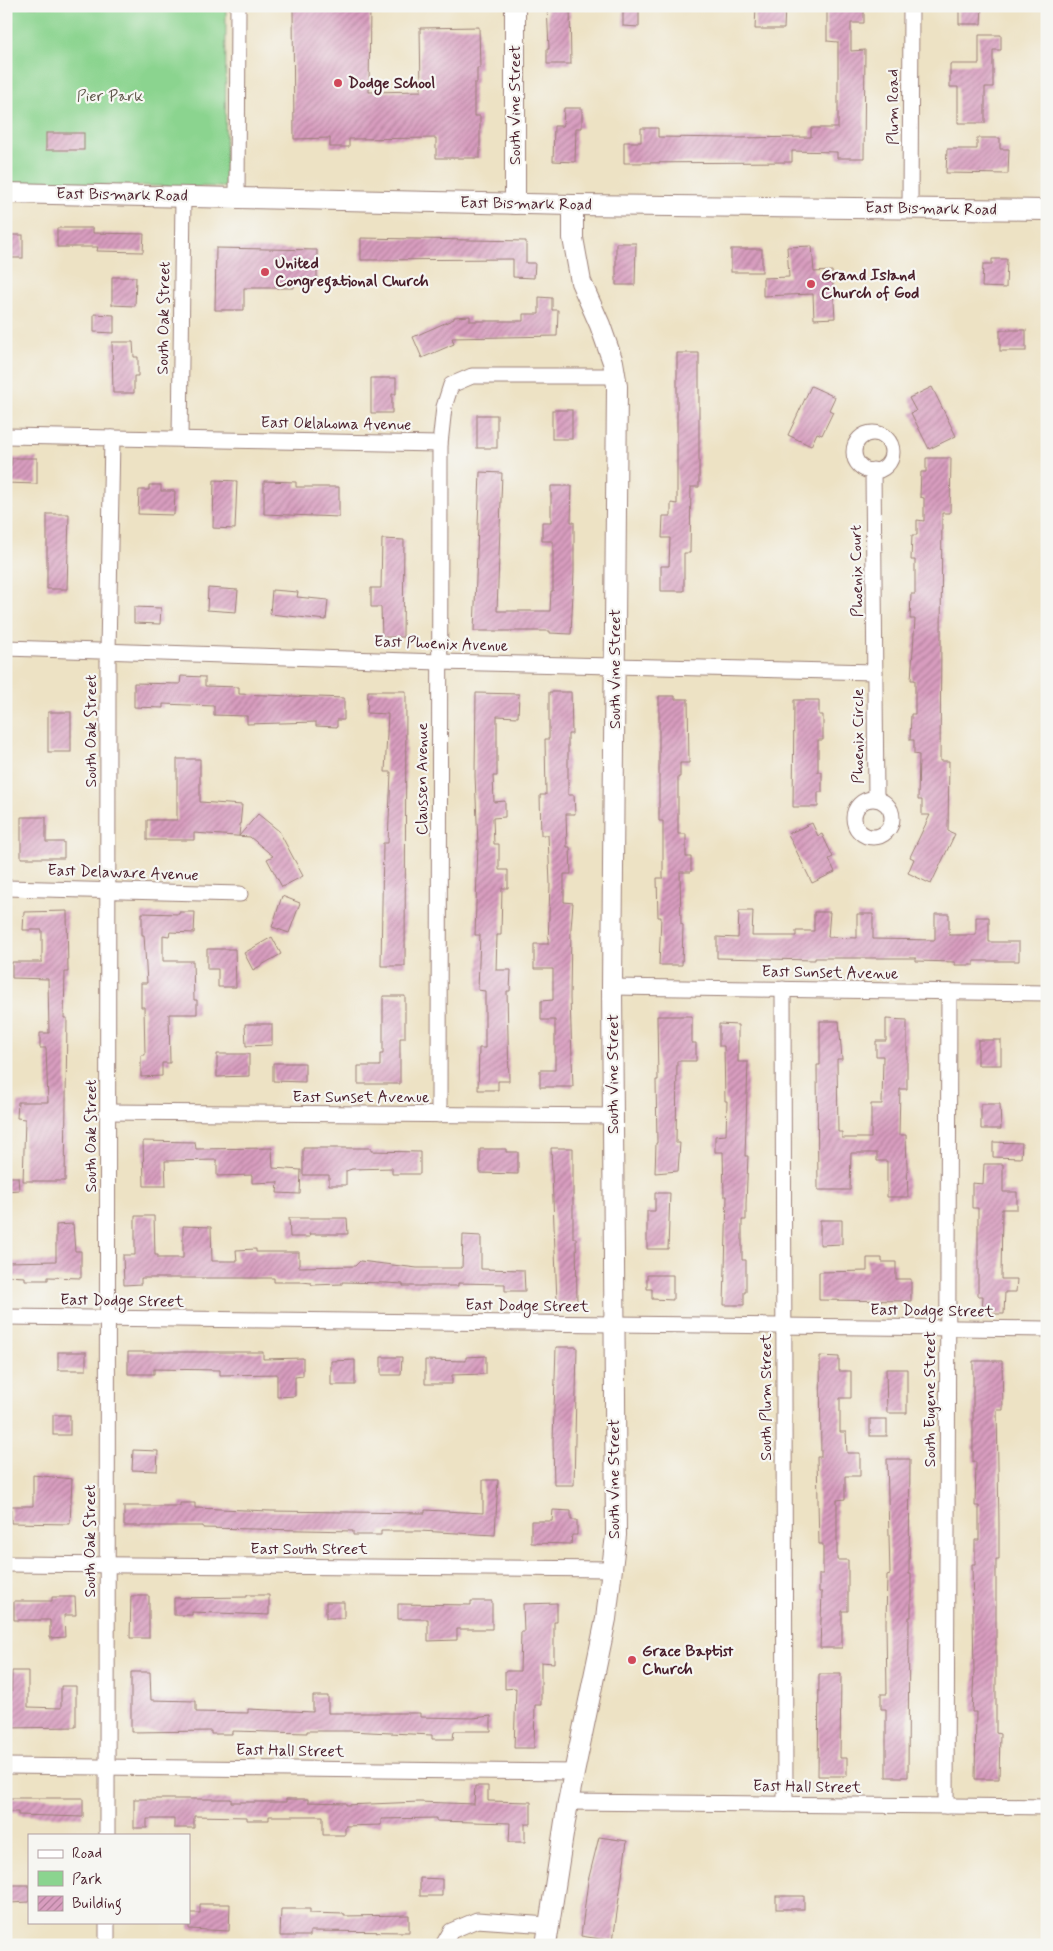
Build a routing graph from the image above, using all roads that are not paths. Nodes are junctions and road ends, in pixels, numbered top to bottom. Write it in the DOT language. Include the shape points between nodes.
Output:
graph roads {
  1 [pos="238,6"];
  2 [pos="515,6"];
  3 [pos="911,6"];
  4 [pos="6,193"];
  5 [pos="183,196"];
  6 [pos="237,198"];
  7 [pos="515,204"];
  8 [pos="573,205"];
  9 [pos="910,209"];
  10 [pos="1047,210"];
  11 [pos="615,376"];
  12 [pos="6,436"];
  13 [pos="112,438"];
  14 [pos="180,439"];
  15 [pos="440,444"];
  16 [pos="873,470"];
  17 [pos="6,648"];
  18 [pos="108,651"];
  19 [pos="439,662"];
  20 [pos="615,666"];
  21 [pos="875,672"];
  22 [pos="876,799"];
  23 [pos="6,888"];
  24 [pos="108,889"];
  25 [pos="240,894"];
  26 [pos="612,987"];
  27 [pos="783,989"];
  28 [pos="949,992"];
  29 [pos="1047,993"];
  30 [pos="108,1112"];
  31 [pos="439,1115"];
  32 [pos="613,1116"];
  33 [pos="6,1317"];
  34 [pos="108,1318"];
  35 [pos="614,1325"];
  36 [pos="784,1327"];
  37 [pos="948,1328"];
  38 [pos="1047,1329"];
  39 [pos="6,1564"];
  40 [pos="108,1565"];
  41 [pos="612,1569"];
  42 [pos="6,1766"];
  43 [pos="108,1767"];
  44 [pos="574,1772"];
  45 [pos="568,1802"];
  46 [pos="784,1804"];
  47 [pos="946,1806"];
  48 [pos="1047,1807"];
  49 [pos="107,1834"];
  50 [pos="107,1924"];
  51 [pos="548,1925"];
  52 [pos="107,1945"];
  53 [pos="443,1945"];
  54 [pos="546,1945"];
  1 -- 6 [label="street"];
  2 -- 7 [label="street, South Vine Street"];
  3 -- 9 [label="street, Plum Road"];
  4 -- 5 [label="street, East Bismark Road"];
  5 -- 6 [label="street, East Bismark Road"];
  5 -- 14 [label="street, South Oak Street"];
  6 -- 7 [label="street, East Bismark Road"];
  7 -- 8 [label="street, East Bismark Road"];
  8 -- 9 [label="street, East Bismark Road"];
  8 -- 11 [label="street, South Vine Street" via="573,238 581,282 600,325"];
  9 -- 10 [label="street, East Bismark Road"];
  11 -- 15 [label="street" via="472,376 451,385 444,407"];
  11 -- 20 [label="street, South Vine Street"];
  12 -- 13 [label="street, East Oklahoma Avenue"];
  13 -- 14 [label="street, East Oklahoma Avenue"];
  13 -- 18 [label="street, South Oak Street"];
  14 -- 15 [label="street, East Oklahoma Avenue"];
  15 -- 19 [label="street, Claussen Avenue"];
  16 -- 21 [label="street, Phoenix Court"];
  17 -- 18 [label="street, East Phoenix Avenue"];
  18 -- 19 [label="street, East Phoenix Avenue"];
  18 -- 24 [label="street, South Oak Street"];
  19 -- 20 [label="street, East Phoenix Avenue"];
  19 -- 31 [label="street, Claussen Avenue"];
  20 -- 21 [label="street, East Phoenix Avenue"];
  20 -- 26 [label="street, South Vine Street"];
  21 -- 22 [label="street, Phoenix Circle"];
  23 -- 24 [label="street, East Delaware Avenue"];
  24 -- 25 [label="street, East Delaware Avenue"];
  24 -- 30 [label="street, South Oak Street"];
  26 -- 27 [label="street, East Sunset Avenue"];
  26 -- 32 [label="street, South Vine Street"];
  27 -- 28 [label="street, East Sunset Avenue"];
  27 -- 36 [label="street, South Plum Street"];
  28 -- 29 [label="street, East Sunset Avenue"];
  28 -- 37 [label="street, South Eugene Street"];
  30 -- 31 [label="street, East Sunset Avenue"];
  30 -- 34 [label="street, South Oak Street"];
  31 -- 32 [label="street, East Sunset Avenue"];
  32 -- 35 [label="street, South Vine Street"];
  33 -- 34 [label="street, East Dodge Street"];
  34 -- 35 [label="street, East Dodge Street"];
  34 -- 40 [label="street, South Oak Street"];
  35 -- 36 [label="street, East Dodge Street"];
  35 -- 41 [label="street, South Vine Street" via="616,1535"];
  36 -- 37 [label="street, East Dodge Street"];
  36 -- 46 [label="street, South Plum Street"];
  37 -- 38 [label="street, East Dodge Street"];
  37 -- 47 [label="street, South Eugene Street"];
  39 -- 40 [label="street, East South Street"];
  40 -- 41 [label="street, East South Street"];
  40 -- 43 [label="street, South Oak Street"];
  41 -- 44 [label="street, South Vine Street" via="606,1618"];
  42 -- 43 [label="street, East Hall Street"];
  43 -- 44 [label="street, East Hall Street"];
  43 -- 49 [label="street, South Oak Street"];
  44 -- 45 [label="street, South Vine Street"];
  45 -- 46 [label="street, East Hall Street"];
  45 -- 51 [label="street, South Vine Street"];
  46 -- 47 [label="street, East Hall Street"];
  47 -- 48 [label="street, East Hall Street"];
  50 -- 52 [label="street"];
  51 -- 53 [label="street" via="477,1920 451,1931"];
  51 -- 54 [label="street, South Vine Street"];
}
